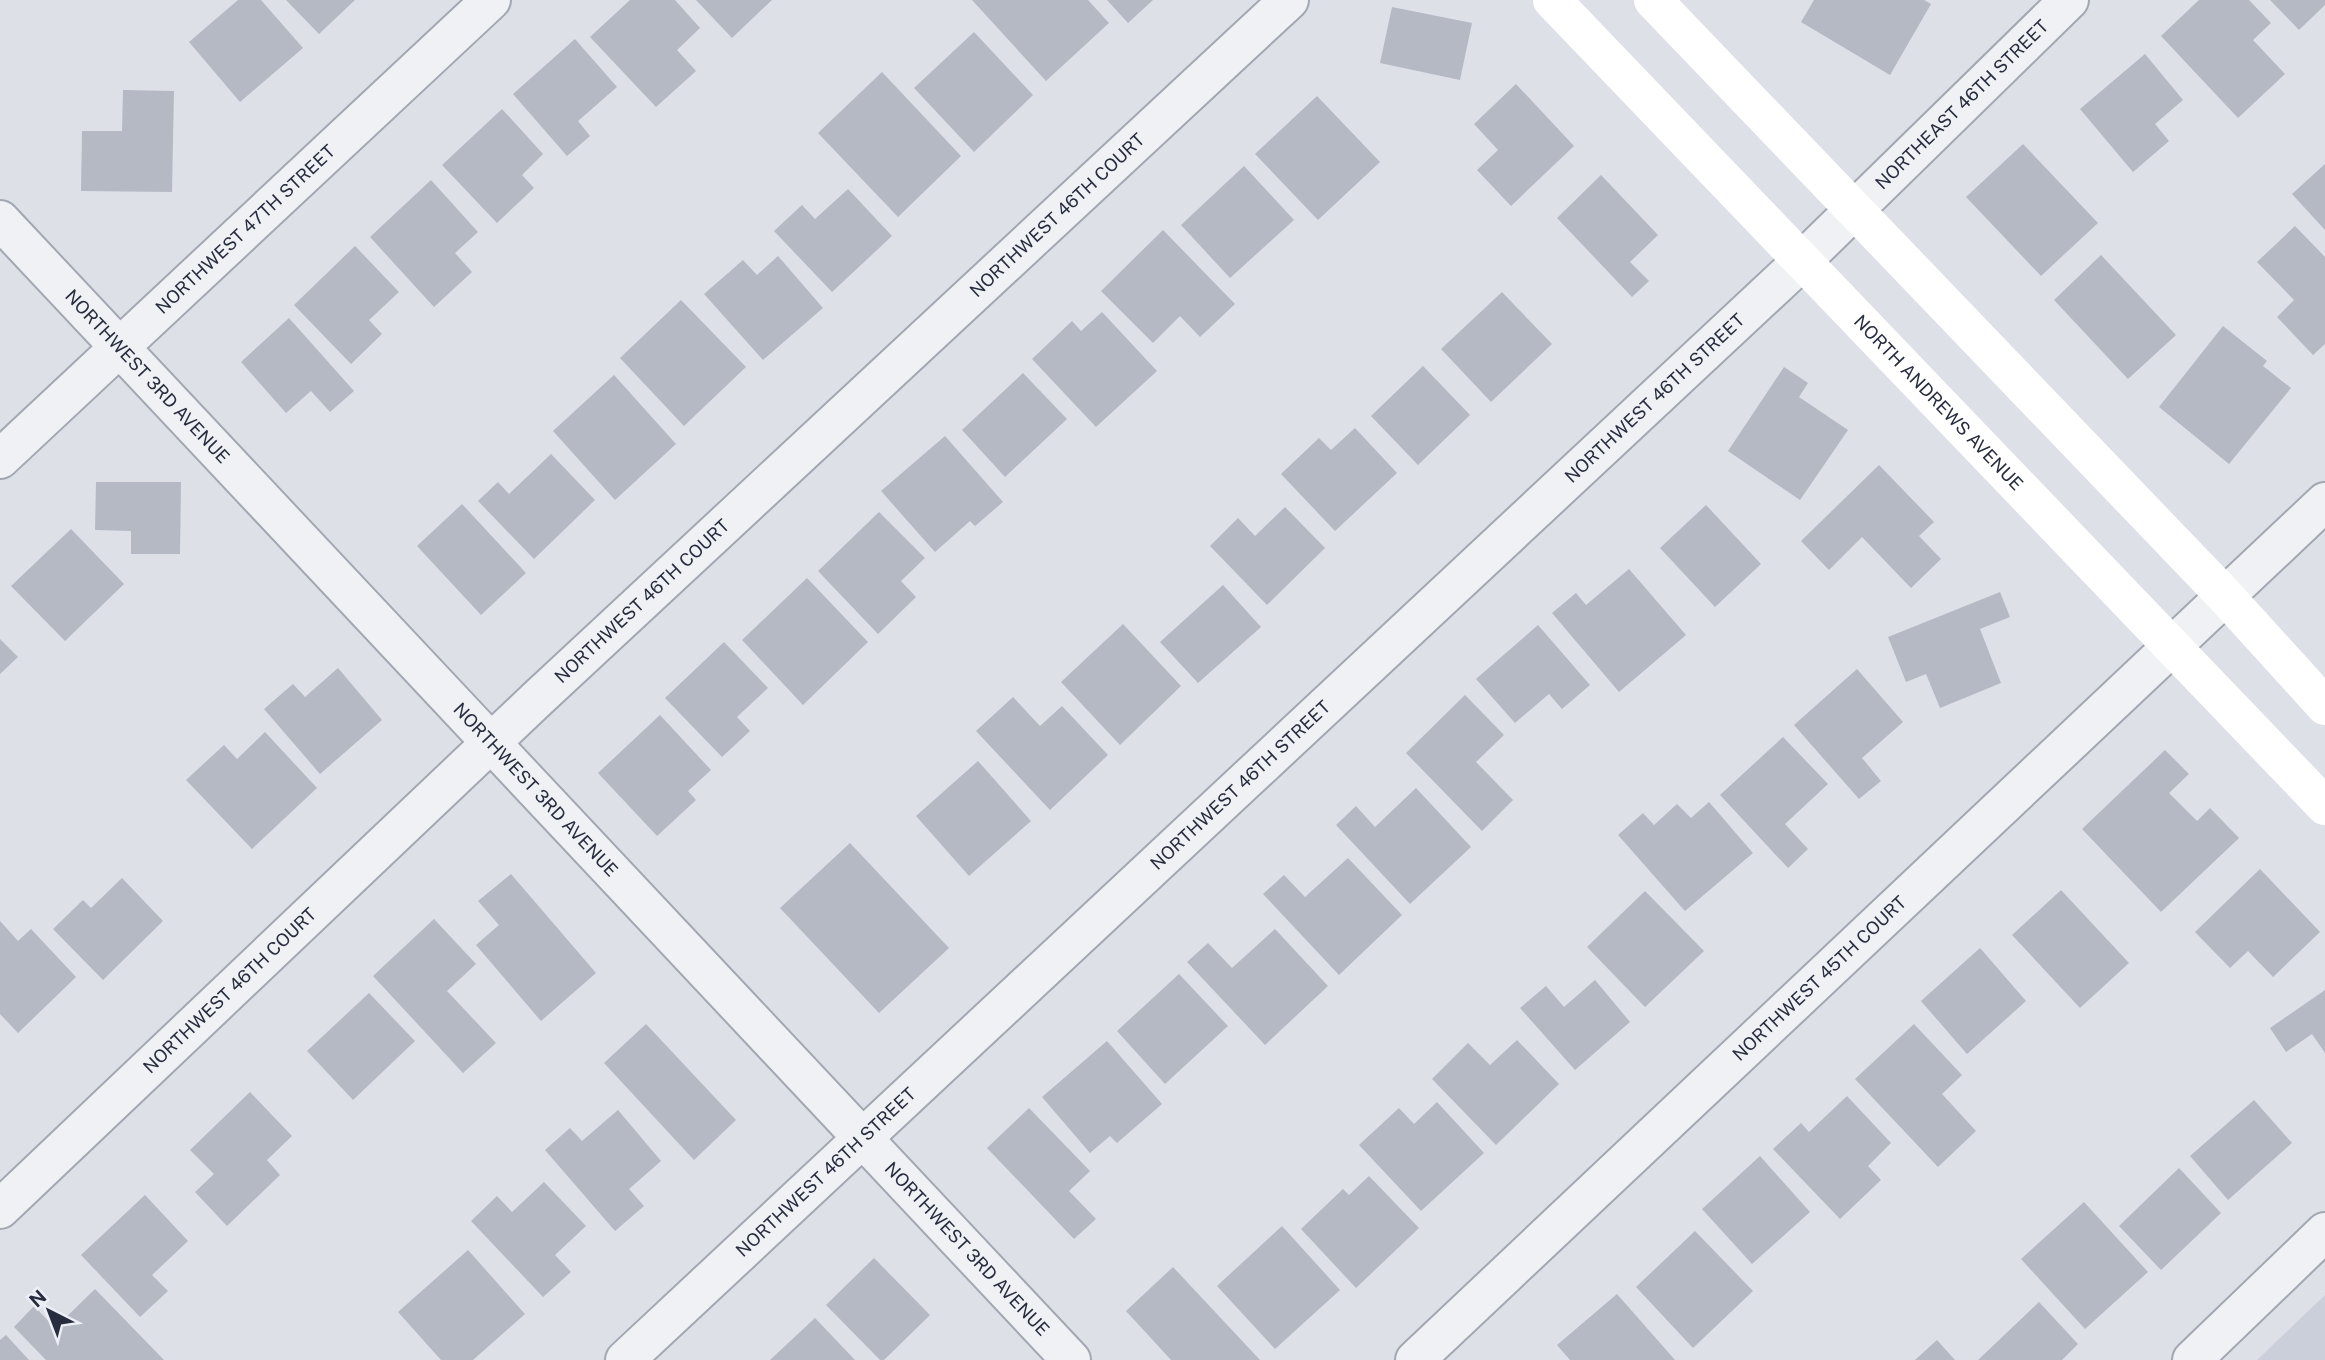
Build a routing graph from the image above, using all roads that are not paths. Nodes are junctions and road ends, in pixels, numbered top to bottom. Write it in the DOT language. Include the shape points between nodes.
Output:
graph roads {
  1 [pos="491,0"];
  2 [pos="1289,0"];
  3 [pos="1552,0"];
  4 [pos="1653,0"];
  5 [pos="2069,0"];
  6 [pos="1854,208"];
  7 [pos="0,220"];
  8 [pos="1802,261"];
  9 [pos="118,346"];
  10 [pos="0,459"];
  11 [pos="2325,502"];
  12 [pos="2226,597"];
  13 [pos="2173,646"];
  14 [pos="2325,706"];
  15 [pos="492,743"];
  16 [pos="2325,806"];
  17 [pos="861,1137"];
  18 [pos="0,1209"];
  19 [pos="2325,1232"];
  20 [pos="625,1360"];
  21 [pos="1071,1360"];
  22 [pos="1415,1360"];
  23 [pos="2192,1360"];
  1 -- 9 [label="street, NORTHWEST 47TH STREET"];
  2 -- 15 [label="street, NORTHWEST 46TH COURT"];
  3 -- 8 [label="main road, NORTH ANDREWS AVENUE"];
  4 -- 6 [label="main road"];
  5 -- 6 [label="street, NORTHEAST 46TH STREET"];
  6 -- 8 [label="street, NORTHWEST 46TH STREET"];
  6 -- 12 [label="main road"];
  7 -- 9 [label="street, NORTHWEST 3RD AVENUE"];
  8 -- 13 [label="main road, NORTH ANDREWS AVENUE"];
  8 -- 17 [label="street, NORTHWEST 46TH STREET"];
  9 -- 10 [label="street, NORTHWEST 47TH STREET"];
  9 -- 15 [label="street, NORTHWEST 3RD AVENUE"];
  11 -- 12 [label="street, NORTHWEST 45TH COURT"];
  12 -- 13 [label="street, NORTHWEST 45TH COURT"];
  12 -- 14 [label="main road"];
  13 -- 16 [label="main road, NORTH ANDREWS AVENUE"];
  13 -- 22 [label="street, NORTHWEST 45TH COURT"];
  15 -- 17 [label="street, NORTHWEST 3RD AVENUE"];
  15 -- 18 [label="street, NORTHWEST 46TH COURT"];
  17 -- 20 [label="street, NORTHWEST 46TH STREET"];
  17 -- 21 [label="street, NORTHWEST 3RD AVENUE"];
  19 -- 23 [label="street"];
}
